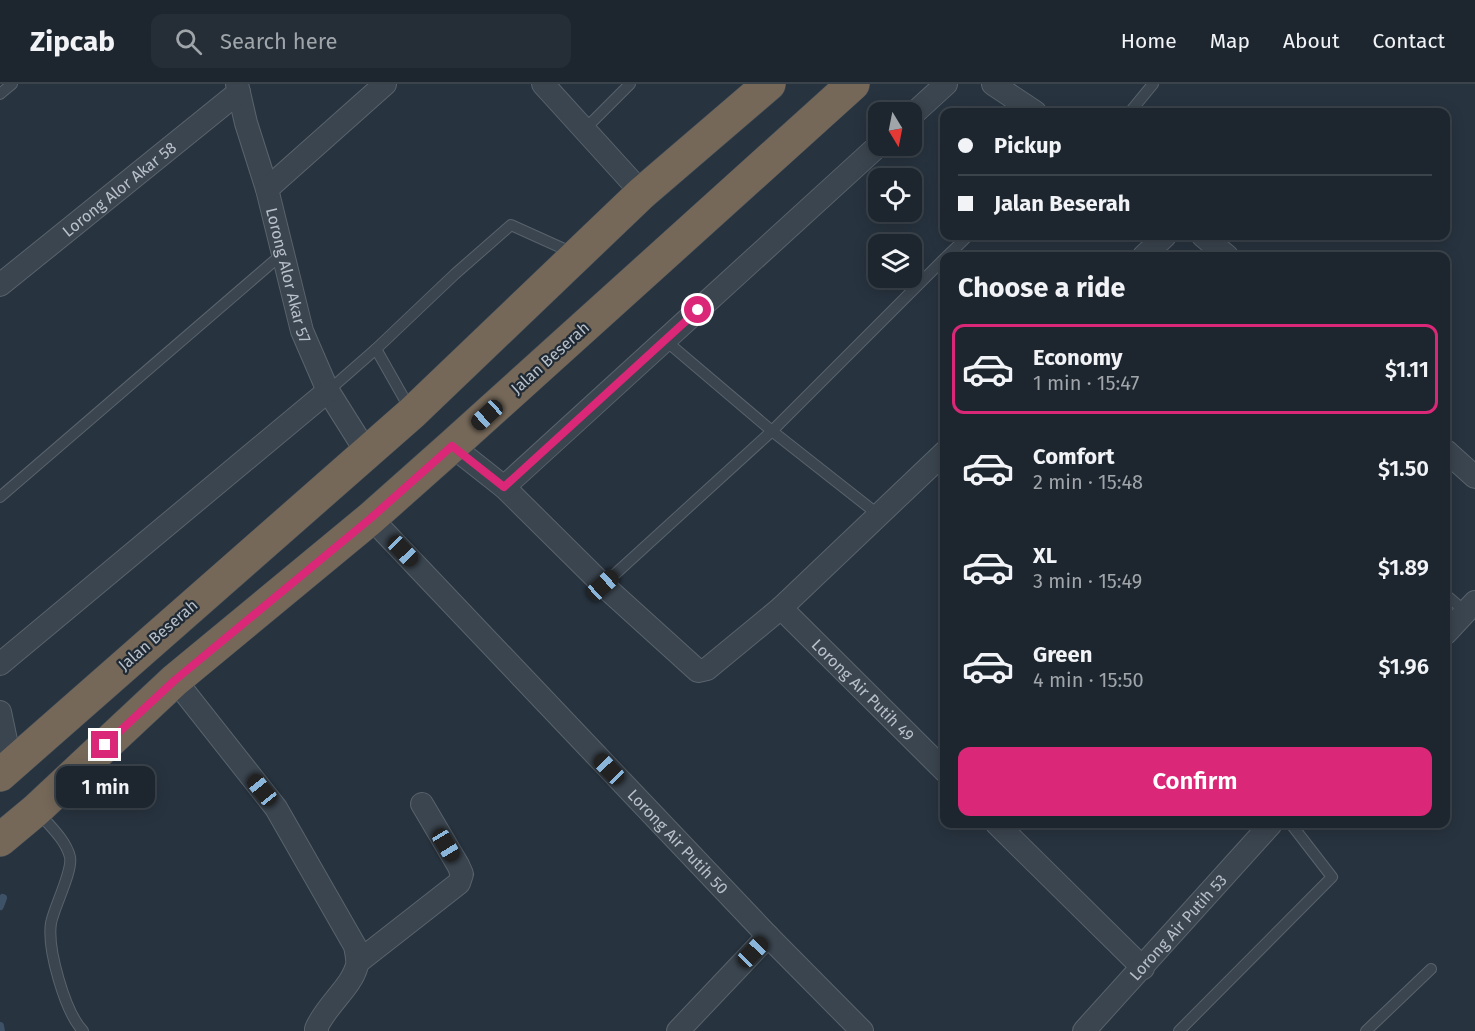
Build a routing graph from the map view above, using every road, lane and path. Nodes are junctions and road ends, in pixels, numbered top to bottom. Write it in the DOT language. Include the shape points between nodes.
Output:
graph roads {
  1 [pos="12,84"];
  2 [pos="543,84"];
  3 [pos="630,84"];
  4 [pos="769,84"];
  5 [pos="853,84"];
  6 [pos="946,84"];
  7 [pos="1153,84"];
  8 [pos="379,86"];
  9 [pos="238,88"];
  10 [pos="1008,88"];
  11 [pos="0,94"];
  12 [pos="922,106"];
  13 [pos="1030,108"];
  14 [pos="1133,108"];
  15 [pos="584,130"];
  16 [pos="868,155"];
  17 [pos="267,189"];
  18 [pos="642,193"];
  19 [pos="964,240"];
  20 [pos="1161,240"];
  21 [pos="1208,240"];
  22 [pos="951,252"];
  23 [pos="1148,252"];
  24 [pos="1222,252"];
  25 [pos="281,255"];
  26 [pos="576,255"];
  27 [pos="940,263"];
  28 [pos="0,285"];
  29 [pos="666,340"];
  30 [pos="376,349"];
  31 [pos="328,391"];
  32 [pos="412,413"];
  33 [pos="772,431"];
  34 [pos="452,446"];
  35 [pos="367,453"];
  36 [pos="1450,455"];
  37 [pos="940,457"];
  38 [pos="1475,477"];
  39 [pos="504,487"];
  40 [pos="0,497"];
  41 [pos="880,516"];
  42 [pos="371,518"];
  43 [pos="603,585"];
  44 [pos="1450,597"];
  45 [pos="1470,607"];
  46 [pos="781,608"];
  47 [pos="1450,629"];
  48 [pos="0,664"];
  49 [pos="175,680"];
  50 [pos="0,712"];
  51 [pos="940,766"];
  52 [pos="6,769"];
  53 [pos="422,804"];
  54 [pos="36,810"];
  55 [pos="1002,828"];
  56 [pos="1267,828"];
  57 [pos="1294,828"];
  58 [pos="0,840"];
  59 [pos="768,936"];
  60 [pos="357,962"];
  61 [pos="1143,968"];
  62 [pos="1431,969"];
  63 [pos="313,1030"];
  64 [pos="83,1031"];
  65 [pos="678,1031"];
  66 [pos="862,1031"];
  67 [pos="1084,1031"];
  68 [pos="1179,1031"];
  69 [pos="1366,1031"];
  1 -- 11 [label="lane"];
  2 -- 15 [label="street"];
  3 -- 15 [label="lane"];
  4 -- 18 [label="highway, Jalan Beserah"];
  5 -- 34 [label="highway, Jalan Beserah"];
  6 -- 12 [label="street"];
  7 -- 14 [label="lane"];
  8 -- 17 [label="street"];
  9 -- 17 [label="street, Lorong Alor Akar 57"];
  9 -- 28 [label="street, Lorong Alor Akar 58"];
  10 -- 13 [label="street"];
  15 -- 18 [label="street"];
  16 -- 29 [label="street"];
  17 -- 25 [label="street, Lorong Alor Akar 57"];
  18 -- 26 [label="highway, Jalan Beserah"];
  19 -- 22 [label="lane"];
  20 -- 23 [label="street"];
  21 -- 24 [label="street"];
  25 -- 31 [label="street, Lorong Alor Akar 57" via="302,331"];
  25 -- 40 [label="lane"];
  26 -- 30 [label="lane" via="511,225"];
  26 -- 32 [label="highway, Jalan Beserah"];
  27 -- 33 [label="lane"];
  29 -- 33 [label="lane"];
  29 -- 39 [label="street"];
  30 -- 31 [label="lane"];
  30 -- 32 [label="lane"];
  31 -- 35 [label="street, Lorong Alor Akar 57"];
  31 -- 48 [label="street"];
  32 -- 35 [label="highway, Jalan Beserah"];
  33 -- 41 [label="lane"];
  33 -- 43 [label="lane"];
  34 -- 39 [label="street"];
  34 -- 42 [label="highway, Jalan Beserah"];
  35 -- 52 [label="highway, Jalan Beserah"];
  36 -- 38 [label="street"];
  37 -- 41 [label="street"];
  39 -- 43 [label="street"];
  41 -- 46 [label="street"];
  42 -- 49 [label="highway, Jalan Beserah"];
  42 -- 59 [label="street, Lorong Air Putih 50"];
  43 -- 46 [label="street" via="699,671 707,669"];
  44 -- 45 [label="lane"];
  45 -- 47 [label="street"];
  46 -- 51 [label="street, Lorong Air Putih 49"];
  49 -- 54 [label="highway, Jalan Beserah"];
  49 -- 60 [label="street" via="276,808 356,946"];
  50 -- 52 [label="street"];
  53 -- 60 [label="street" via="458,865 462,874 459,883"];
  54 -- 58 [label="highway, Jalan Beserah"];
  54 -- 64 [label="lane" via="65,845 70,859 51,924 53,954 63,995"];
  55 -- 61 [label="street"];
  56 -- 61 [label="street, Lorong Air Putih 53"];
  57 -- 68 [label="lane" via="1332,877"];
  59 -- 65 [label="street"];
  59 -- 66 [label="street, Lorong Air Putih 50"];
  60 -- 63 [label="street" via="353,975"];
  61 -- 67 [label="street, Lorong Air Putih 53"];
  62 -- 69 [label="lane"];
}
